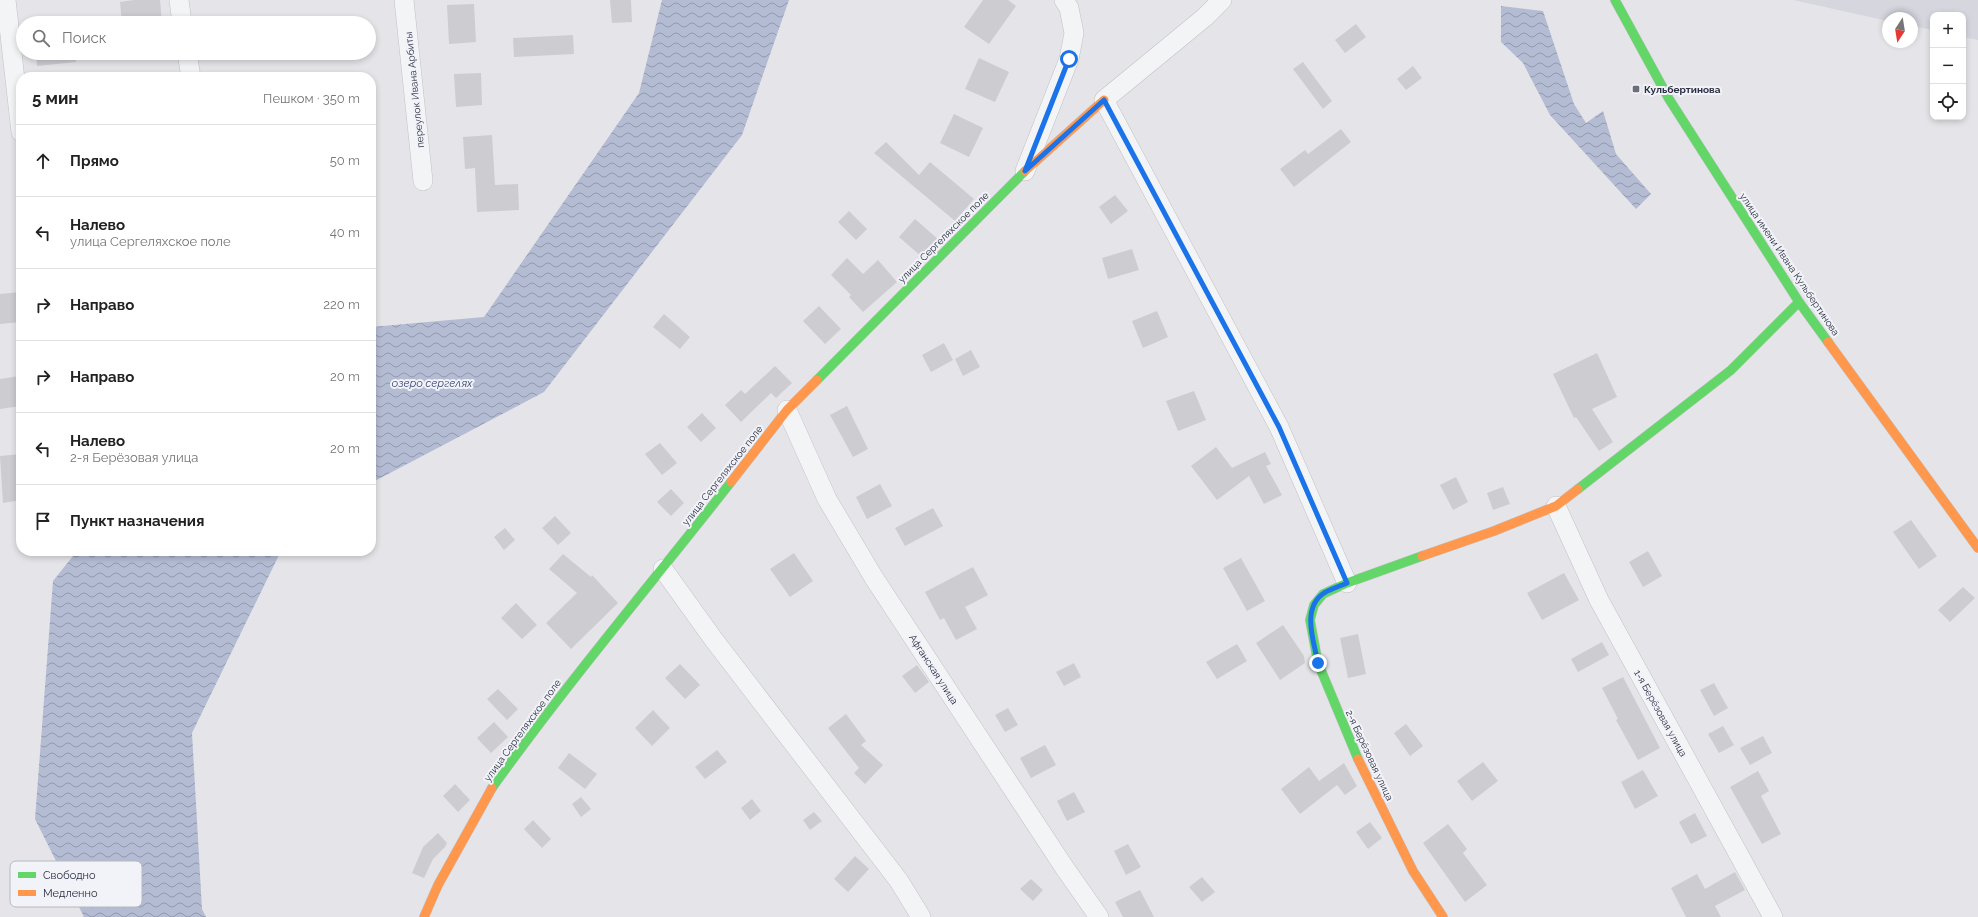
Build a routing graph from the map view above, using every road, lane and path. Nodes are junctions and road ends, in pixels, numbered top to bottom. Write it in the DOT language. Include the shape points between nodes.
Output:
graph roads {
  1 [pos="6,0"];
  2 [pos="179,0"];
  3 [pos="404,0"];
  4 [pos="1064,0"];
  5 [pos="1222,0"];
  6 [pos="1615,0"];
  7 [pos="181,16"];
  8 [pos="188,60"];
  9 [pos="190,72"];
  10 [pos="16,88"];
  11 [pos="1104,100"];
  12 [pos="1025,171"];
  13 [pos="423,180"];
  14 [pos="1799,302"];
  15 [pos="787,410"];
  16 [pos="1556,506"];
  17 [pos="1978,548"];
  18 [pos="663,570"];
  19 [pos="1347,583"];
  20 [pos="424,917"];
  21 [pos="921,917"];
  22 [pos="1099,917"];
  23 [pos="1442,917"];
  24 [pos="1774,917"];
  1 -- 10 [label="street"];
  2 -- 7 [label="street"];
  3 -- 13 [label="street, переулок Ивана Арбиты"];
  4 -- 12 [label="street" via="1069,8 1074,33 1069,59"];
  5 -- 11 [label="street"];
  6 -- 14 [label="street, улица имени Ивана Кульбертинова" via="1669,99"];
  8 -- 9 [label="street"];
  11 -- 12 [label="street, улица Сергеляхское поле"];
  11 -- 19 [label="street" via="1279,427"];
  12 -- 15 [label="street, улица Сергеляхское поле"];
  14 -- 16 [label="street" via="1731,370"];
  14 -- 17 [label="street, улица имени Ивана Кульбертинова"];
  15 -- 18 [label="street, улица Сергеляхское поле"];
  15 -- 22 [label="street, Афганская улица" via="827,499 874,578"];
  16 -- 19 [label="street" via="1494,531"];
  16 -- 24 [label="street, 1-я Берёзовая улица" via="1599,600"];
  18 -- 20 [label="street, улица Сергеляхское поле" via="574,677 492,788 438,885"];
  18 -- 21 [label="street" via="899,881"];
  19 -- 23 [label="street, 2-я Берёзовая улица" via="1323,594 1314,605 1310,620 1318,663 1358,760 1413,871"];
}
